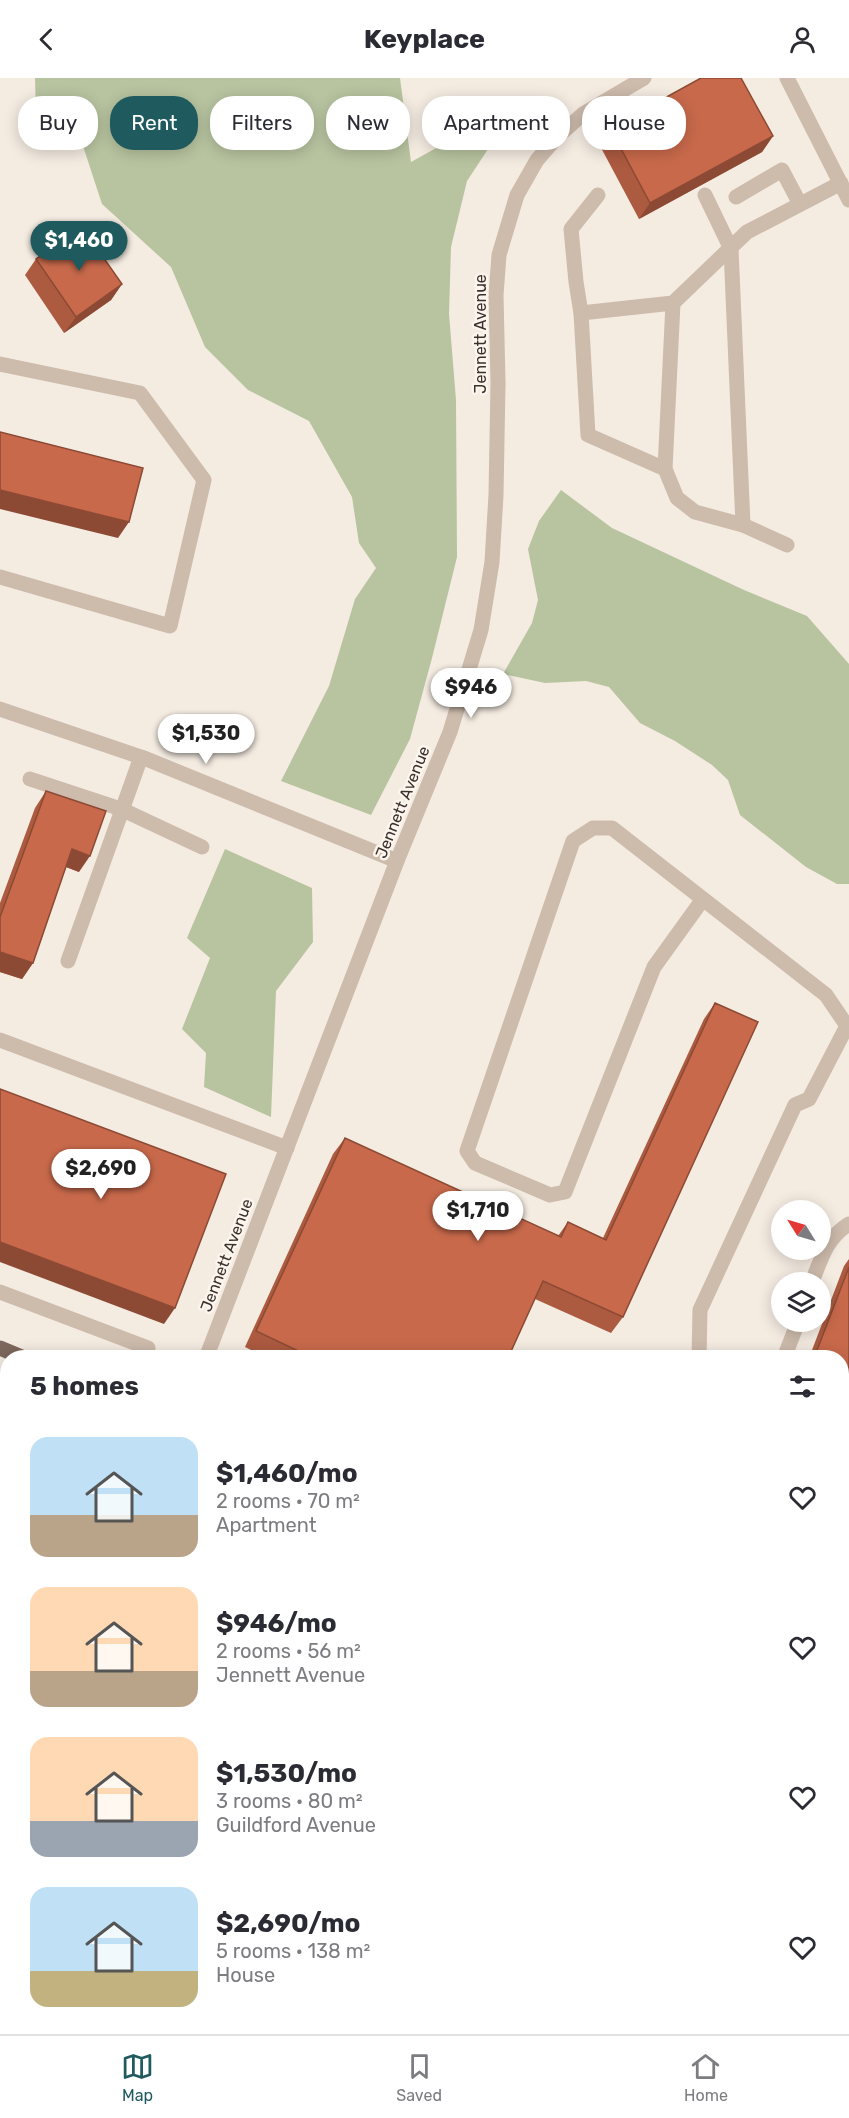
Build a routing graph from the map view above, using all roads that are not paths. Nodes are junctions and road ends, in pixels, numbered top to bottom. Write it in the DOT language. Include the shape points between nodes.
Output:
graph roads {
  1 [pos="644,78"];
  2 [pos="787,78"];
  3 [pos="841,183"];
  4 [pos="598,195"];
  5 [pos="705,195"];
  6 [pos="736,197"];
  7 [pos="849,200"];
  8 [pos="800,204"];
  9 [pos="731,249"];
  10 [pos="673,303"];
  11 [pos="581,313"];
  12 [pos="0,364"];
  13 [pos="665,469"];
  14 [pos="743,525"];
  15 [pos="787,545"];
  16 [pos="0,577"];
  17 [pos="0,711"];
  18 [pos="141,757"];
  19 [pos="30,779"];
  20 [pos="121,810"];
  21 [pos="202,847"];
  22 [pos="397,861"];
  23 [pos="703,899"];
  24 [pos="68,961"];
  25 [pos="0,1040"];
  26 [pos="287,1148"];
  27 [pos="849,1224"];
  28 [pos="816,1272"];
  29 [pos="0,1292"];
  30 [pos="794,1332"];
  31 [pos="148,1348"];
  32 [pos="209,1350"];
  33 [pos="699,1350"];
  34 [pos="787,1350"];
  1 -- 22 [label="street, Jennett Avenue" via="583,114 556,138 537,160 517,195 500,255 496,295 496,495 492,562 481,630 450,732"];
  2 -- 3 [label="street"];
  3 -- 7 [label="street"];
  3 -- 8 [label="street"];
  4 -- 11 [label="street" via="571,229"];
  5 -- 9 [label="street"];
  6 -- 8 [label="street" via="782,170"];
  8 -- 9 [label="street" via="747,232"];
  9 -- 10 [label="street"];
  9 -- 14 [label="street"];
  10 -- 11 [label="street"];
  10 -- 13 [label="street"];
  11 -- 13 [label="street" via="588,435"];
  12 -- 16 [label="street" via="140,393 204,480 170,626"];
  13 -- 14 [label="street" via="677,498 695,512"];
  14 -- 15 [label="street"];
  17 -- 18 [label="street"];
  18 -- 20 [label="street"];
  18 -- 22 [label="street"];
  19 -- 20 [label="street"];
  20 -- 21 [label="street"];
  20 -- 24 [label="street"];
  22 -- 26 [label="street, Jennett Avenue"];
  23 -- 23 [label="street" via="612,828 593,828 573,841 467,1151 475,1163 550,1195 565,1192 654,967"];
  23 -- 33 [label="street" via="826,995 847,1026 809,1100 795,1105 699,1310"];
  25 -- 26 [label="street"];
  26 -- 32 [label="street, Jennett Avenue"];
  27 -- 28 [label="street" via="838,1230 825,1248"];
  29 -- 31 [label="street"];
  30 -- 34 [label="street"];
}
